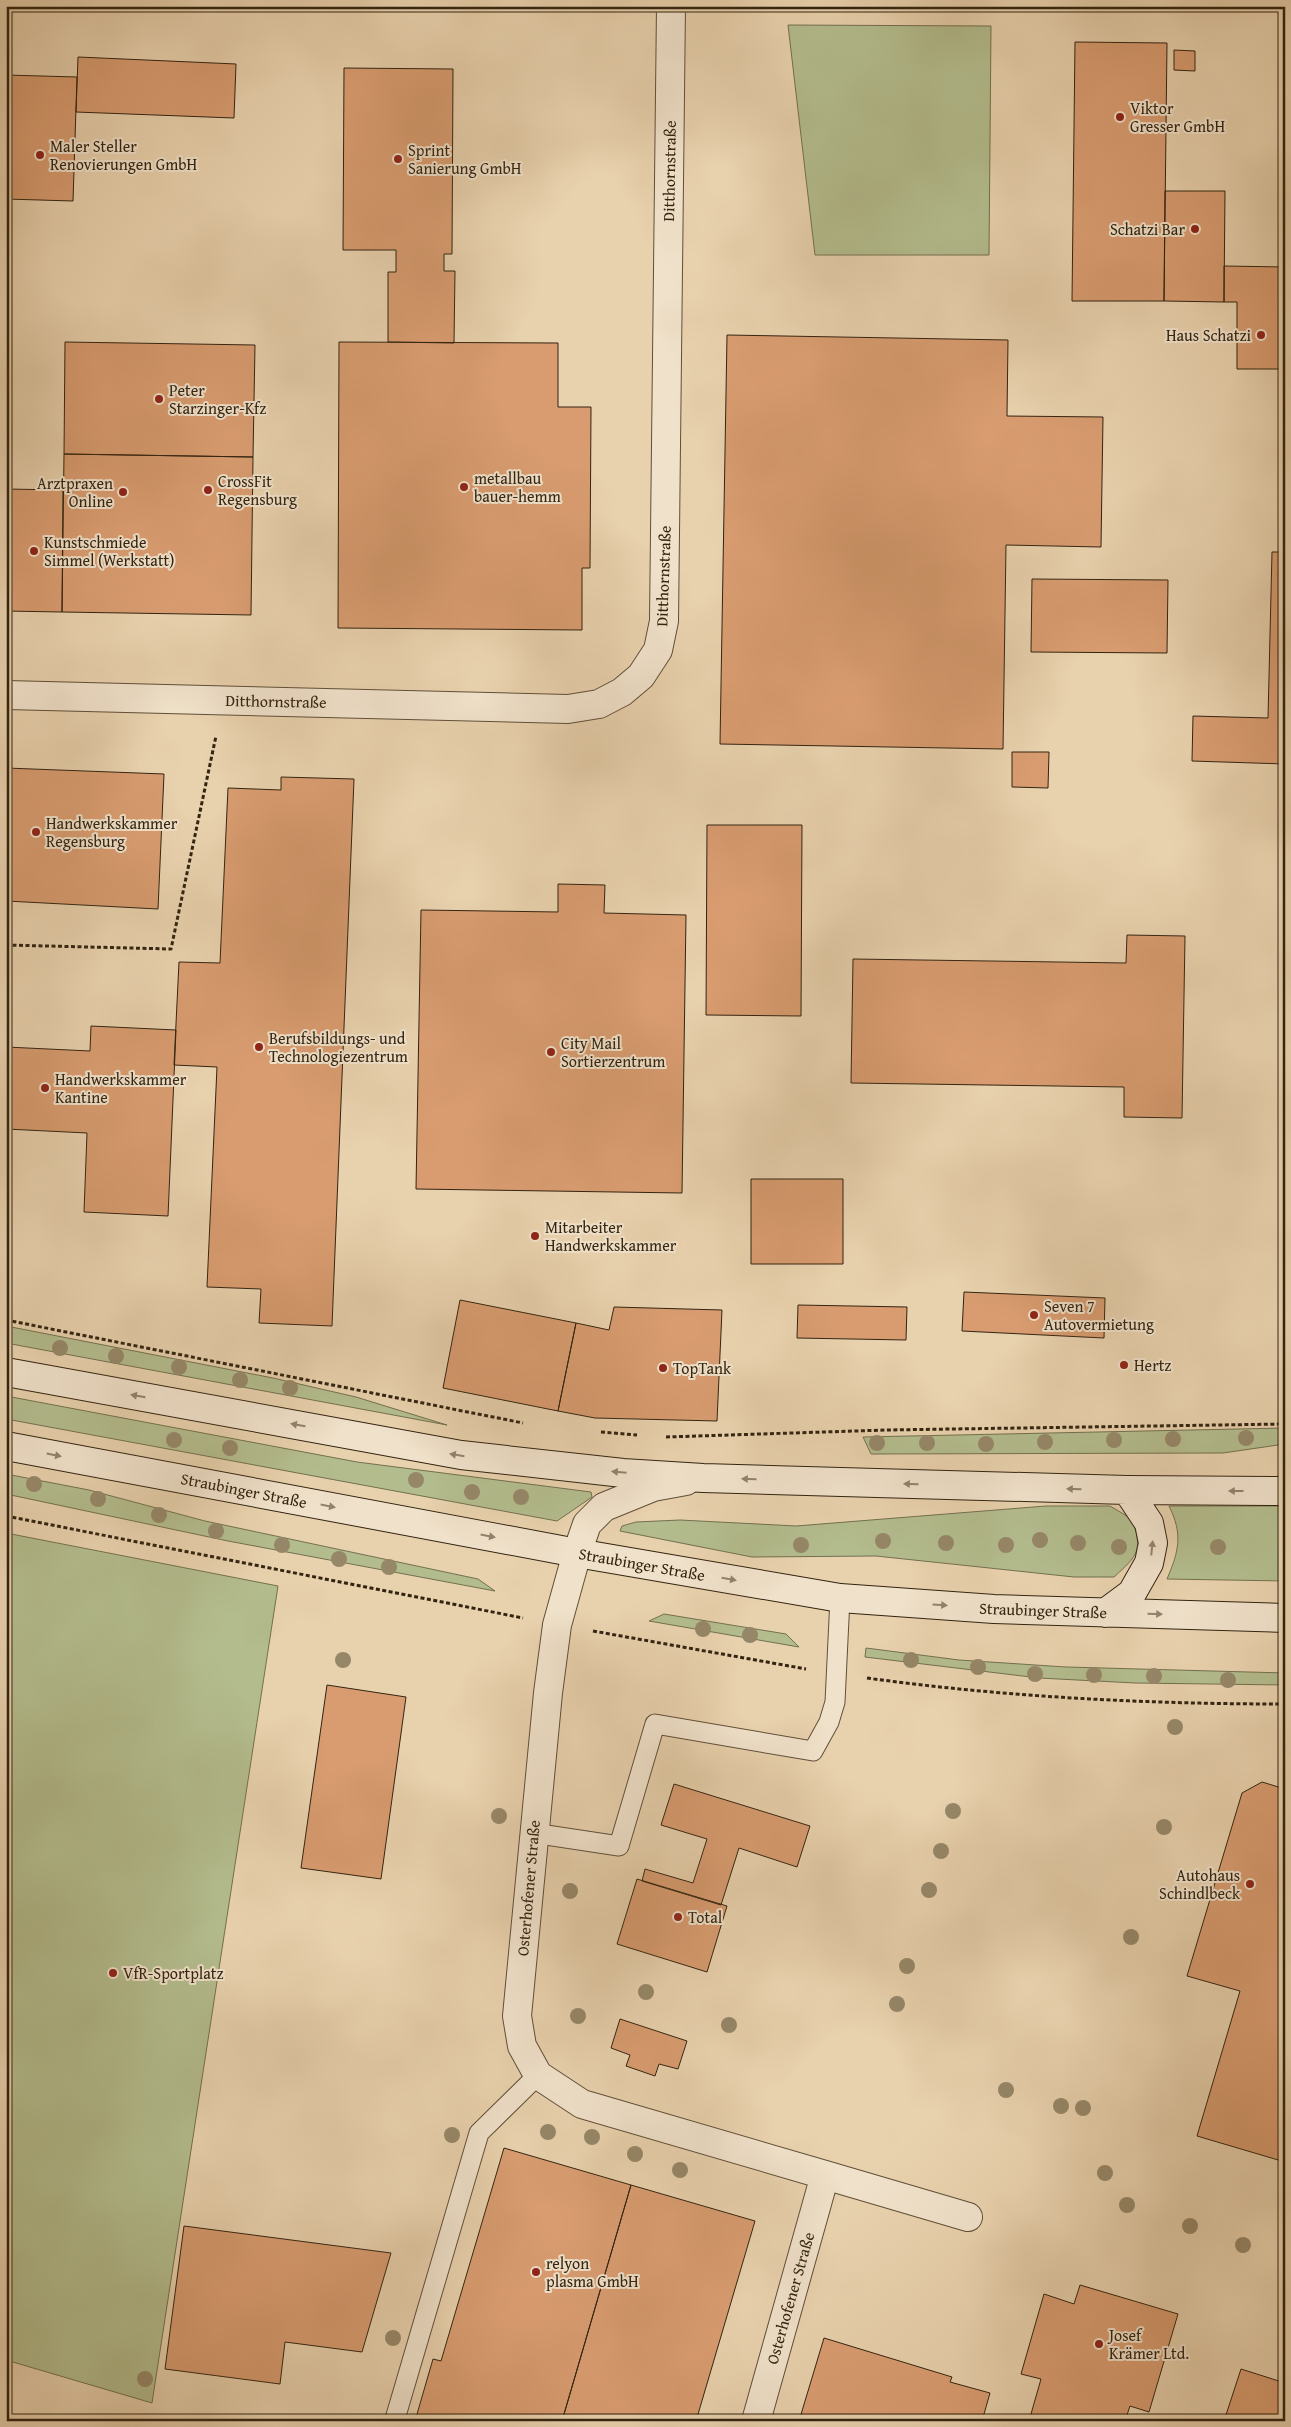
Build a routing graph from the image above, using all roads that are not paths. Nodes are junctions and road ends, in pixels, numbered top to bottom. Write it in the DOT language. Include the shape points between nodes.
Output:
graph roads {
  1 [pos="671,6"];
  2 [pos="6,695"];
  3 [pos="6,1372"];
  4 [pos="6,1446"];
  5 [pos="702,1478"];
  6 [pos="1126,1490"];
  7 [pos="1285,1491"];
  8 [pos="577,1553"];
  9 [pos="840,1598"];
  10 [pos="1104,1613"];
  11 [pos="1285,1618"];
  12 [pos="533,1833"];
  13 [pos="538,2075"];
  14 [pos="825,2175"];
  15 [pos="968,2217"];
  16 [pos="395,2419"];
  17 [pos="756,2421"];
  1 -- 2 [label="main road, Ditthornstraße" via="664,620 658,650 641,676 622,692 599,704 568,709"];
  5 -- 3 [label="main road, one-way" via="623,1473 461,1455"];
  4 -- 8 [label="main road, Straubinger Straße, one-way"];
  6 -- 5 [label="main road, one-way"];
  5 -- 8 [label="main road, Osterhofener Straße" via="654,1487 604,1507 588,1524"];
  7 -- 6 [label="main road, one-way"];
  10 -- 6 [label="main road, one-way" via="1132,1593 1150,1563 1153,1543 1150,1523"];
  8 -- 9 [label="main road, Straubinger Straße, one-way"];
  8 -- 12 [label="main road, Osterhofener Straße" via="557,1625"];
  9 -- 10 [label="main road, Straubinger Straße, one-way"];
  9 -- 12 [label="lane" via="835,1702 813,1751 655,1724 619,1846"];
  10 -- 11 [label="main road, Straubinger Straße, one-way"];
  12 -- 13 [label="main road, Osterhofener Straße" via="517,2016 522,2046"];
  13 -- 14 [label="main road, Osterhofener Straße" via="582,2104"];
  13 -- 16 [label="lane" via="479,2133"];
  14 -- 15 [label="main road, Osterhofener Straße"];
  14 -- 17 [label="main road, Osterhofener Straße"];
}
